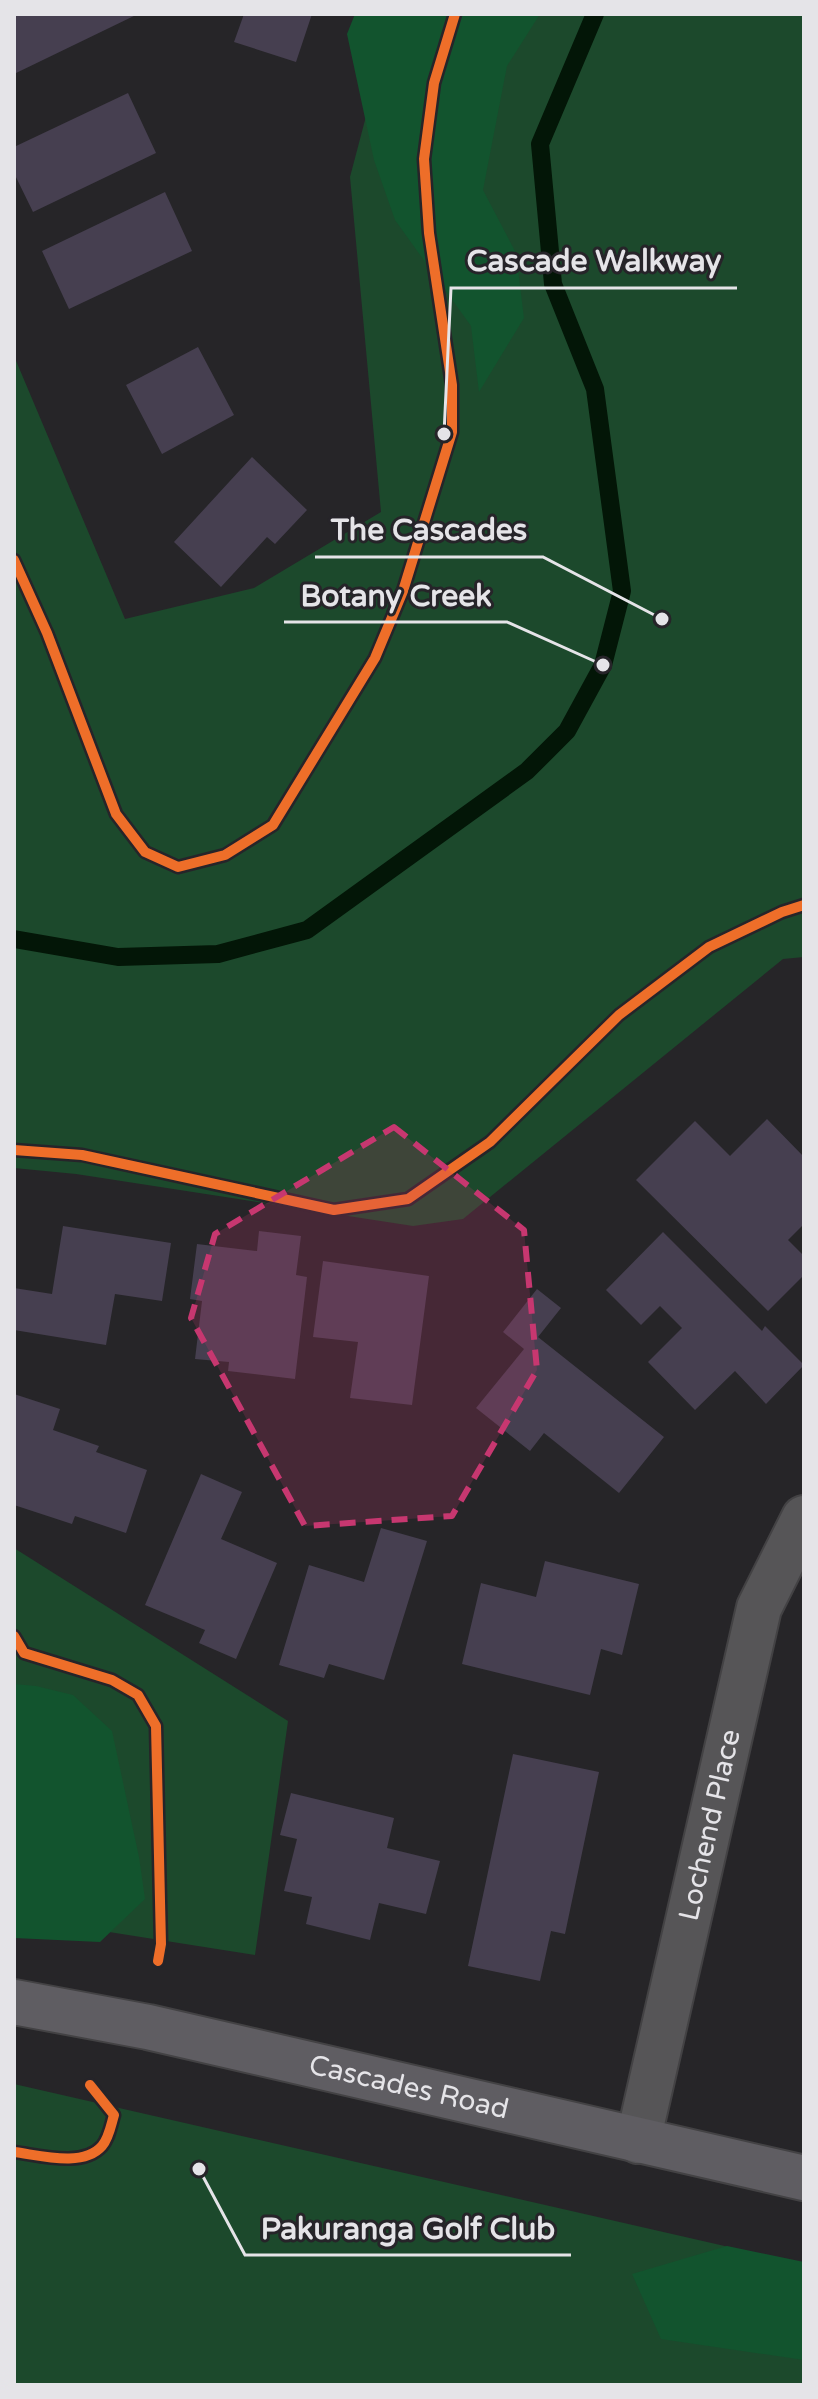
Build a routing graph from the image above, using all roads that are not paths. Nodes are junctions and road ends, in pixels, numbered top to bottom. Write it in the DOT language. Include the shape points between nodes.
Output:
graph roads {
  1 [pos="804,1518"];
  2 [pos="23,2004"];
  3 [pos="638,2141"];
  4 [pos="804,2178"];
  1 -- 3 [label="street, Lochend Place" via="759,1608"];
  2 -- 3 [label="main road, Cascades Road" via="148,2027"];
  3 -- 4 [label="main road, Cascades Road"];
}
